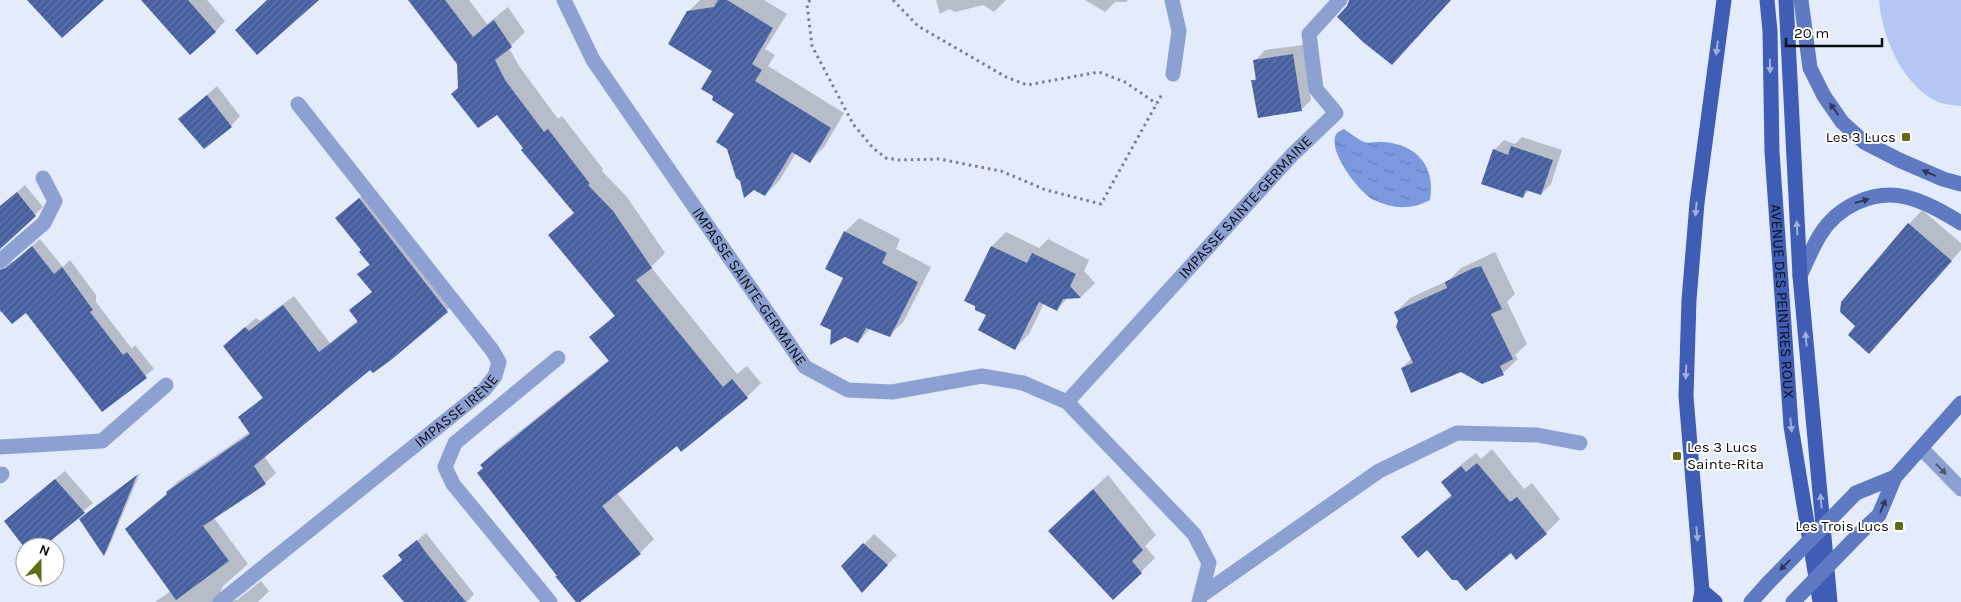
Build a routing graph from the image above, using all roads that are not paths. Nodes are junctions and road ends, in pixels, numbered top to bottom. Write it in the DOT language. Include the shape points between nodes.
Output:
graph roads {
  1 [pos="564,0"];
  2 [pos="1172,0"];
  3 [pos="1340,0"];
  4 [pos="1724,0"];
  5 [pos="1767,0"];
  6 [pos="1786,0"];
  7 [pos="1801,0"];
  8 [pos="1173,74"];
  9 [pos="298,104"];
  10 [pos="43,178"];
  11 [pos="1961,184"];
  12 [pos="1961,223"];
  13 [pos="0,262"];
  14 [pos="1800,276"];
  15 [pos="558,358"];
  16 [pos="166,385"];
  17 [pos="1067,402"];
  18 [pos="1961,403"];
  19 [pos="1580,443"];
  20 [pos="0,447"];
  21 [pos="1921,448"];
  22 [pos="1895,477"];
  23 [pos="1961,489"];
  24 [pos="1701,596"];
  25 [pos="1200,598"];
  26 [pos="220,602"];
  27 [pos="550,602"];
  28 [pos="1715,602"];
  29 [pos="1750,602"];
  30 [pos="1793,602"];
  31 [pos="1820,602"];
  32 [pos="1830,602"];
  1 -- 17 [label="street, IMPASSE SAINTE-GERMAINE" via="593,60 805,367 848,390 892,392 982,376 1023,383"];
  2 -- 8 [label="street" via="1179,31"];
  3 -- 17 [label="street, IMPASSE SAINTE-GERMAINE" via="1309,34 1316,89 1336,113 1292,156"];
  4 -- 24 [label="main road, one-way" via="1697,203 1689,300 1686,396"];
  5 -- 31 [label="main road, AVENUE DES PEINTRES ROUX, one-way" via="1772,152 1791,426"];
  14 -- 6 [label="main road, AVENUE DES PEINTRES ROUX, one-way"];
  11 -- 7 [label="main road, one-way" via="1899,160 1864,142 1842,122 1810,68"];
  9 -- 26 [label="street, IMPASSE IRÈNE" via="499,362 496,376 484,390"];
  10 -- 13 [label="street" via="55,201 44,223"];
  14 -- 12 [label="main road, one-way" via="1820,234 1838,214 1856,202 1904,197 1934,207"];
  32 -- 14 [label="main road, AVENUE DES PEINTRES ROUX, one-way"];
  15 -- 27 [label="street" via="455,443 445,467 453,484"];
  16 -- 20 [label="street" via="102,441"];
  17 -- 25 [label="street, IMPASSE SAINTE-GERMAINE" via="1194,534 1209,563"];
  18 -- 21 [label="main road"];
  19 -- 25 [label="street" via="1537,435 1458,433 1379,471"];
  21 -- 22 [label="main road"];
  21 -- 23 [label="street, one-way"];
  22 -- 29 [label="main road, one-way, bridge" via="1856,493"];
  30 -- 22 [label="main road, one-way, bridge" via="1879,515"];
  24 -- 28 [label="main road"];
}
